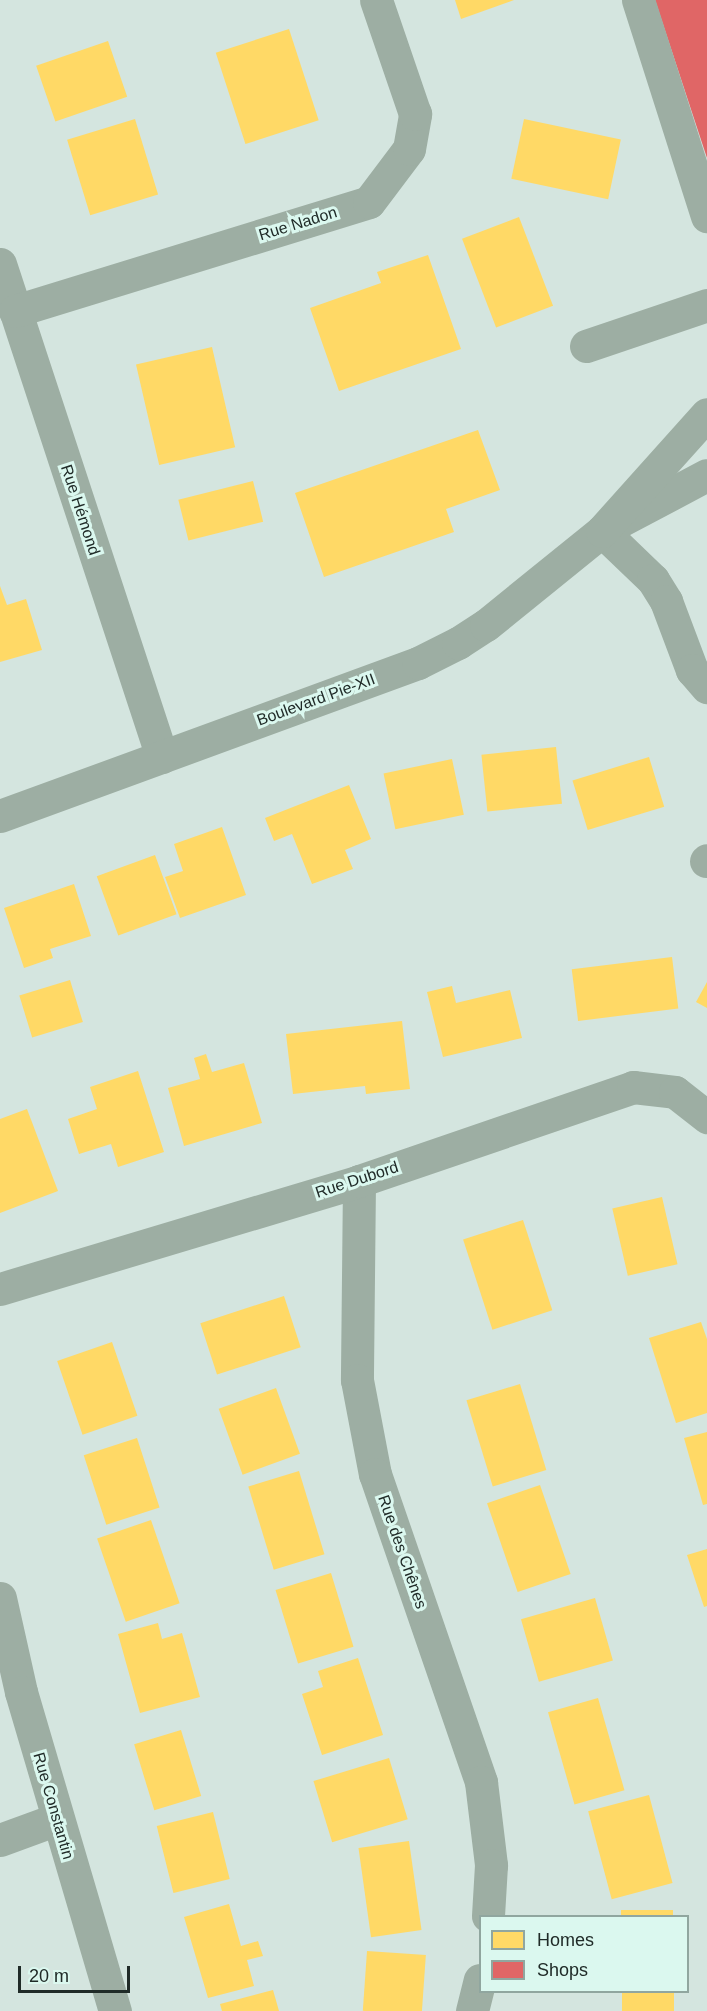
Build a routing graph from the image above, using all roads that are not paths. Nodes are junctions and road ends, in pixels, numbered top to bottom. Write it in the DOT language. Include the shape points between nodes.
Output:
graph roads {
  1 [pos="376,0"];
  2 [pos="638,0"];
  3 [pos="707,216"];
  4 [pos="0,264"];
  5 [pos="707,305"];
  6 [pos="15,311"];
  7 [pos="586,346"];
  8 [pos="707,414"];
  9 [pos="707,475"];
  10 [pos="602,531"];
  11 [pos="707,687"];
  12 [pos="162,757"];
  13 [pos="0,816"];
  14 [pos="707,1116"];
  15 [pos="359,1181"];
  16 [pos="0,1289"];
  17 [pos="0,1598"];
  18 [pos="57,1819"];
  19 [pos="0,1840"];
  20 [pos="488,1915"];
  21 [pos="479,1984"];
  22 [pos="115,2011"];
  23 [pos="472,2011"];
  1 -- 6 [label="street, Rue Nadon" via="415,114 410,149 369,202"];
  2 -- 3 [label="street"];
  4 -- 6 [label="street, Rue Hémond"];
  5 -- 7 [label="street"];
  6 -- 12 [label="street, Rue Hémond"];
  8 -- 10 [label="street, Boulevard Pie-XII"];
  9 -- 10 [label="street, Boulevard Pie-XII"];
  10 -- 11 [label="street" via="653,580 666,601 692,670"];
  10 -- 12 [label="street, Boulevard Pie-XII" via="486,625 437,654"];
  12 -- 13 [label="street, Boulevard Pie-XII"];
  14 -- 15 [label="street, Rue Dubord" via="675,1092 633,1087"];
  15 -- 16 [label="street, Rue Dubord"];
  15 -- 20 [label="street, Rue des Chênes" via="357,1380 375,1474 481,1782 491,1865"];
  17 -- 18 [label="street, Rue Constantin" via="21,1692"];
  18 -- 19 [label="street"];
  18 -- 22 [label="street, Rue Constantin"];
  21 -- 23 [label="street"];
}
